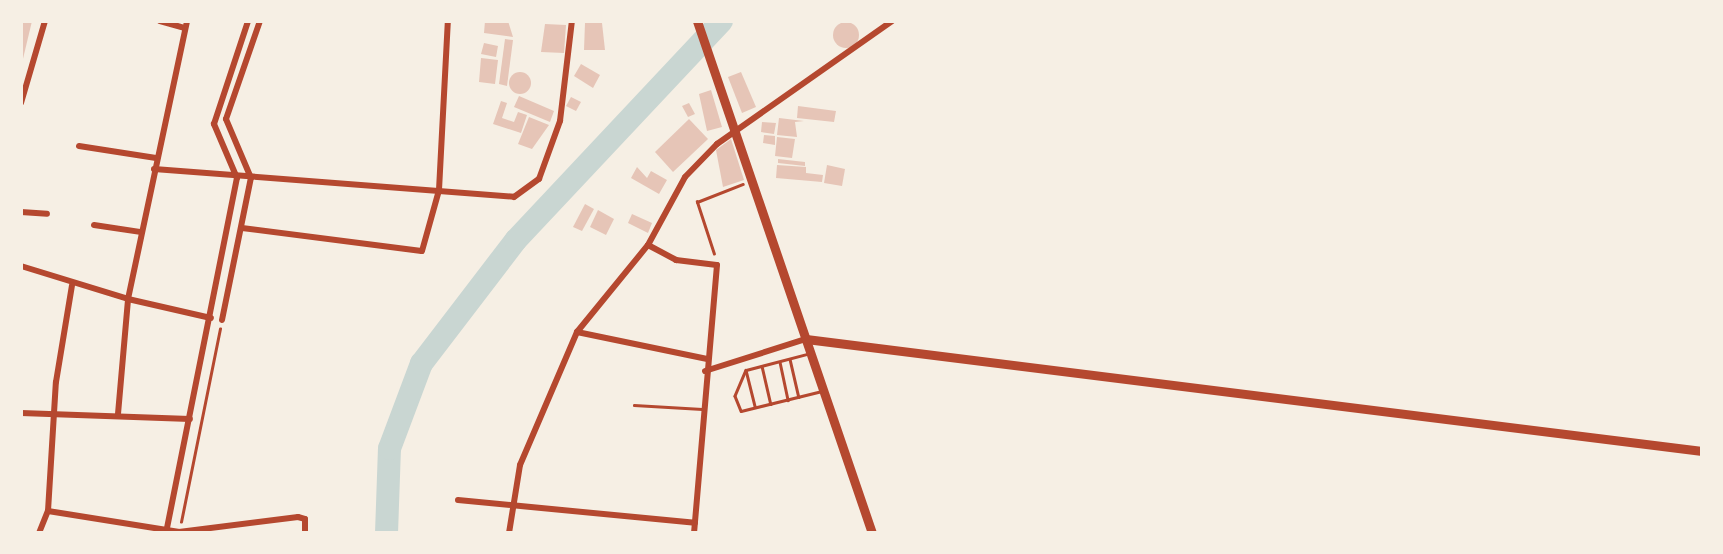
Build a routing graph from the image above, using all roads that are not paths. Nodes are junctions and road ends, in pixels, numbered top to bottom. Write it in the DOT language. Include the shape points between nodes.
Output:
graph roads {
  1 [pos="45,21"];
  2 [pos="160,21"];
  3 [pos="248,21"];
  4 [pos="260,21"];
  5 [pos="448,21"];
  6 [pos="572,21"];
  7 [pos="697,21"];
  8 [pos="892,21"];
  9 [pos="186,24"];
  10 [pos="21,103"];
  11 [pos="738,129"];
  12 [pos="79,146"];
  13 [pos="156,158"];
  14 [pos="153,169"];
  15 [pos="244,178"];
  16 [pos="439,190"];
  17 [pos="21,212"];
  18 [pos="47,214"];
  19 [pos="94,225"];
  20 [pos="242,228"];
  21 [pos="141,232"];
  22 [pos="648,245"];
  23 [pos="21,266"];
  24 [pos="72,285"];
  25 [pos="128,299"];
  26 [pos="211,318"];
  27 [pos="222,320"];
  28 [pos="580,333"];
  29 [pos="806,339"];
  30 [pos="811,354"];
  31 [pos="707,359"];
  32 [pos="790,359"];
  33 [pos="779,362"];
  34 [pos="762,366"];
  35 [pos="746,370"];
  36 [pos="705,371"];
  37 [pos="823,391"];
  38 [pos="799,397"];
  39 [pos="788,400"];
  40 [pos="771,404"];
  41 [pos="634,405"];
  42 [pos="755,408"];
  43 [pos="702,409"];
  44 [pos="21,414"];
  45 [pos="54,414"];
  46 [pos="118,414"];
  47 [pos="190,419"];
  48 [pos="1702,451"];
  49 [pos="458,500"];
  50 [pos="515,507"];
  51 [pos="48,511"];
  52 [pos="695,523"];
  53 [pos="174,531"];
  54 [pos="39,533"];
  55 [pos="305,533"];
  56 [pos="509,533"];
  57 [pos="694,533"];
  58 [pos="872,533"];
  1 -- 10 [label="street"];
  2 -- 9 [label="street"];
  3 -- 15 [label="street" via="214,124"];
  4 -- 15 [label="street" via="226,126"];
  5 -- 16 [label="street"];
  6 -- 16 [label="street" via="560,121 540,179 514,197"];
  7 -- 11 [label="main road"];
  8 -- 11 [label="street"];
  9 -- 13 [label="street"];
  11 -- 22 [label="street" via="694,165"];
  11 -- 29 [label="main road"];
  12 -- 13 [label="street"];
  13 -- 14 [label="street"];
  14 -- 15 [label="street"];
  14 -- 21 [label="street"];
  15 -- 16 [label="street"];
  15 -- 20 [label="street"];
  15 -- 26 [label="street"];
  16 -- 20 [label="street" via="419,253"];
  17 -- 18 [label="street"];
  19 -- 21 [label="street"];
  20 -- 27 [label="street"];
  21 -- 25 [label="street"];
  22 -- 28 [label="street"];
  22 -- 31 [label="street" via="677,260 717,265"];
  23 -- 24 [label="street"];
  24 -- 25 [label="street"];
  24 -- 45 [label="street"];
  25 -- 26 [label="street"];
  25 -- 46 [label="street"];
  26 -- 47 [label="street"];
  28 -- 31 [label="street"];
  28 -- 50 [label="street" via="533,430"];
  29 -- 30 [label="main road"];
  29 -- 36 [label="street"];
  29 -- 48 [label="main road"];
  30 -- 32 [label="lane"];
  30 -- 37 [label="main road"];
  31 -- 36 [label="street"];
  32 -- 33 [label="lane"];
  32 -- 38 [label="lane"];
  33 -- 34 [label="lane"];
  33 -- 39 [label="lane"];
  34 -- 35 [label="lane"];
  34 -- 40 [label="lane"];
  35 -- 42 [label="lane"];
  35 -- 42 [label="lane" via="736,405 743,411"];
  36 -- 43 [label="street"];
  37 -- 38 [label="lane"];
  37 -- 58 [label="main road"];
  38 -- 39 [label="lane"];
  39 -- 40 [label="lane"];
  40 -- 42 [label="lane"];
  41 -- 43 [label="lane"];
  43 -- 52 [label="street"];
  44 -- 45 [label="street"];
  45 -- 46 [label="street"];
  45 -- 51 [label="street"];
  46 -- 47 [label="street"];
  47 -- 53 [label="street"];
  49 -- 50 [label="street"];
  50 -- 52 [label="street"];
  50 -- 56 [label="street"];
  51 -- 53 [label="street"];
  51 -- 54 [label="street"];
  52 -- 57 [label="street"];
  53 -- 55 [label="street" via="298,517 305,519"];
}
